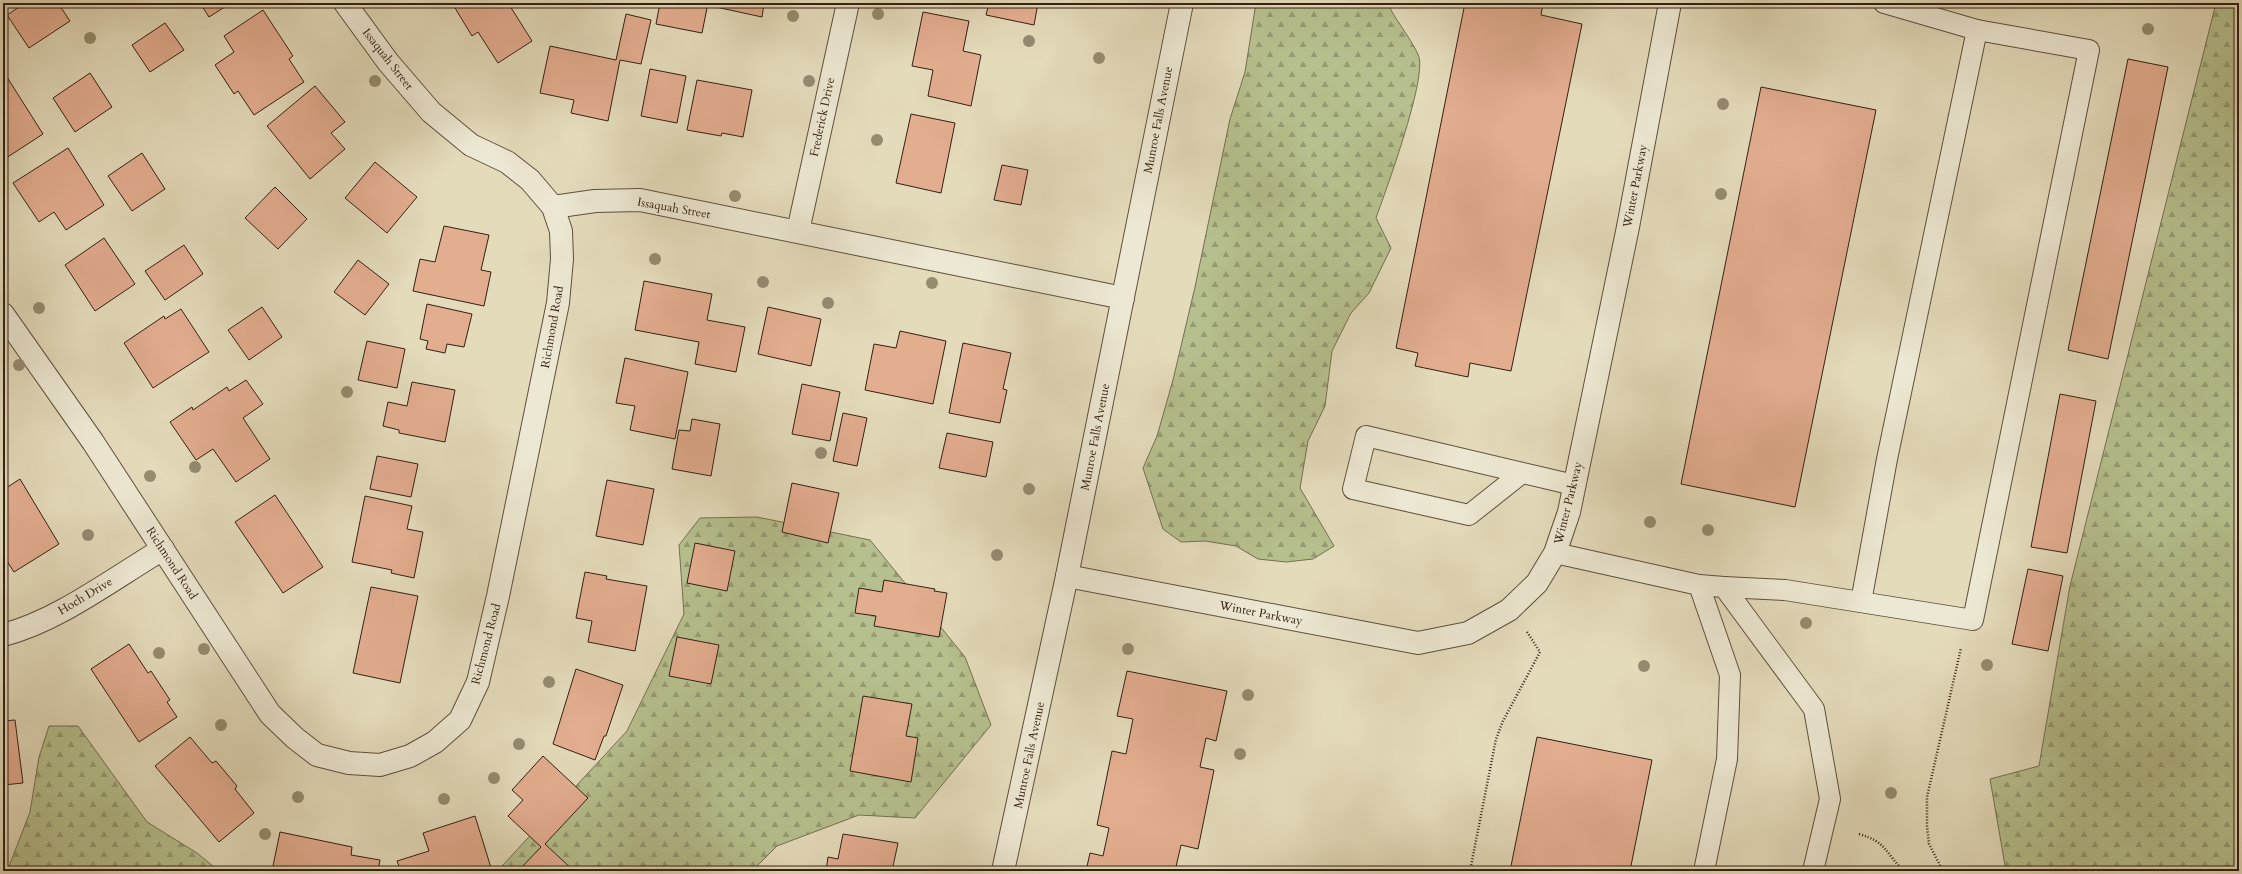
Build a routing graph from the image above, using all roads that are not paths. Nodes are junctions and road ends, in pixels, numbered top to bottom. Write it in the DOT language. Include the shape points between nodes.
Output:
graph roads {
  1 [pos="345,3"];
  2 [pos="848,3"];
  3 [pos="1182,3"];
  4 [pos="1670,3"];
  5 [pos="1884,3"];
  6 [pos="1977,30"];
  7 [pos="553,207"];
  8 [pos="798,231"];
  9 [pos="1122,298"];
  10 [pos="3,314"];
  11 [pos="1522,473"];
  12 [pos="1574,485"];
  13 [pos="163,549"];
  14 [pos="1555,553"];
  15 [pos="1067,576"];
  16 [pos="1699,585"];
  17 [pos="1724,587"];
  18 [pos="1861,602"];
  19 [pos="3,635"];
  20 [pos="1003,871"];
  21 [pos="1704,871"];
  22 [pos="1813,871"];
  1 -- 7 [label="street, Issaquah Street" via="388,62 431,112 471,145 507,162 530,180"];
  2 -- 8 [label="street, Frederick Drive"];
  3 -- 9 [label="street, Munroe Falls Avenue"];
  4 -- 12 [label="street, Winter Parkway" via="1628,227"];
  5 -- 6 [label="lane"];
  6 -- 18 [label="lane" via="1887,459"];
  6 -- 18 [label="lane" via="2089,50 2056,217 1973,620"];
  7 -- 8 [label="street, Issaquah Street" via="595,201 640,200"];
  7 -- 13 [label="street, Richmond Road" via="561,231 562,259 558,303 498,596 478,682 460,720 435,742 410,756 380,765 349,763 317,755 270,714"];
  8 -- 9 [label="street, Issaquah Street"];
  9 -- 15 [label="street, Munroe Falls Avenue"];
  10 -- 13 [label="street, Richmond Road" via="93,442"];
  11 -- 11 [label="lane" via="1366,436 1352,489 1469,515"];
  11 -- 12 [label="lane"];
  12 -- 14 [label="street, Winter Parkway" via="1569,512"];
  13 -- 19 [label="street, Hoch Drive" via="58,613"];
  14 -- 15 [label="street, Winter Parkway" via="1537,583 1509,610 1468,633 1418,643"];
  14 -- 16 [label="lane"];
  15 -- 20 [label="street, Munroe Falls Avenue"];
  16 -- 17 [label="lane"];
  16 -- 21 [label="lane" via="1730,675 1727,759"];
  17 -- 18 [label="lane" via="1785,590"];
  17 -- 22 [label="lane" via="1814,709 1830,800"];
}
